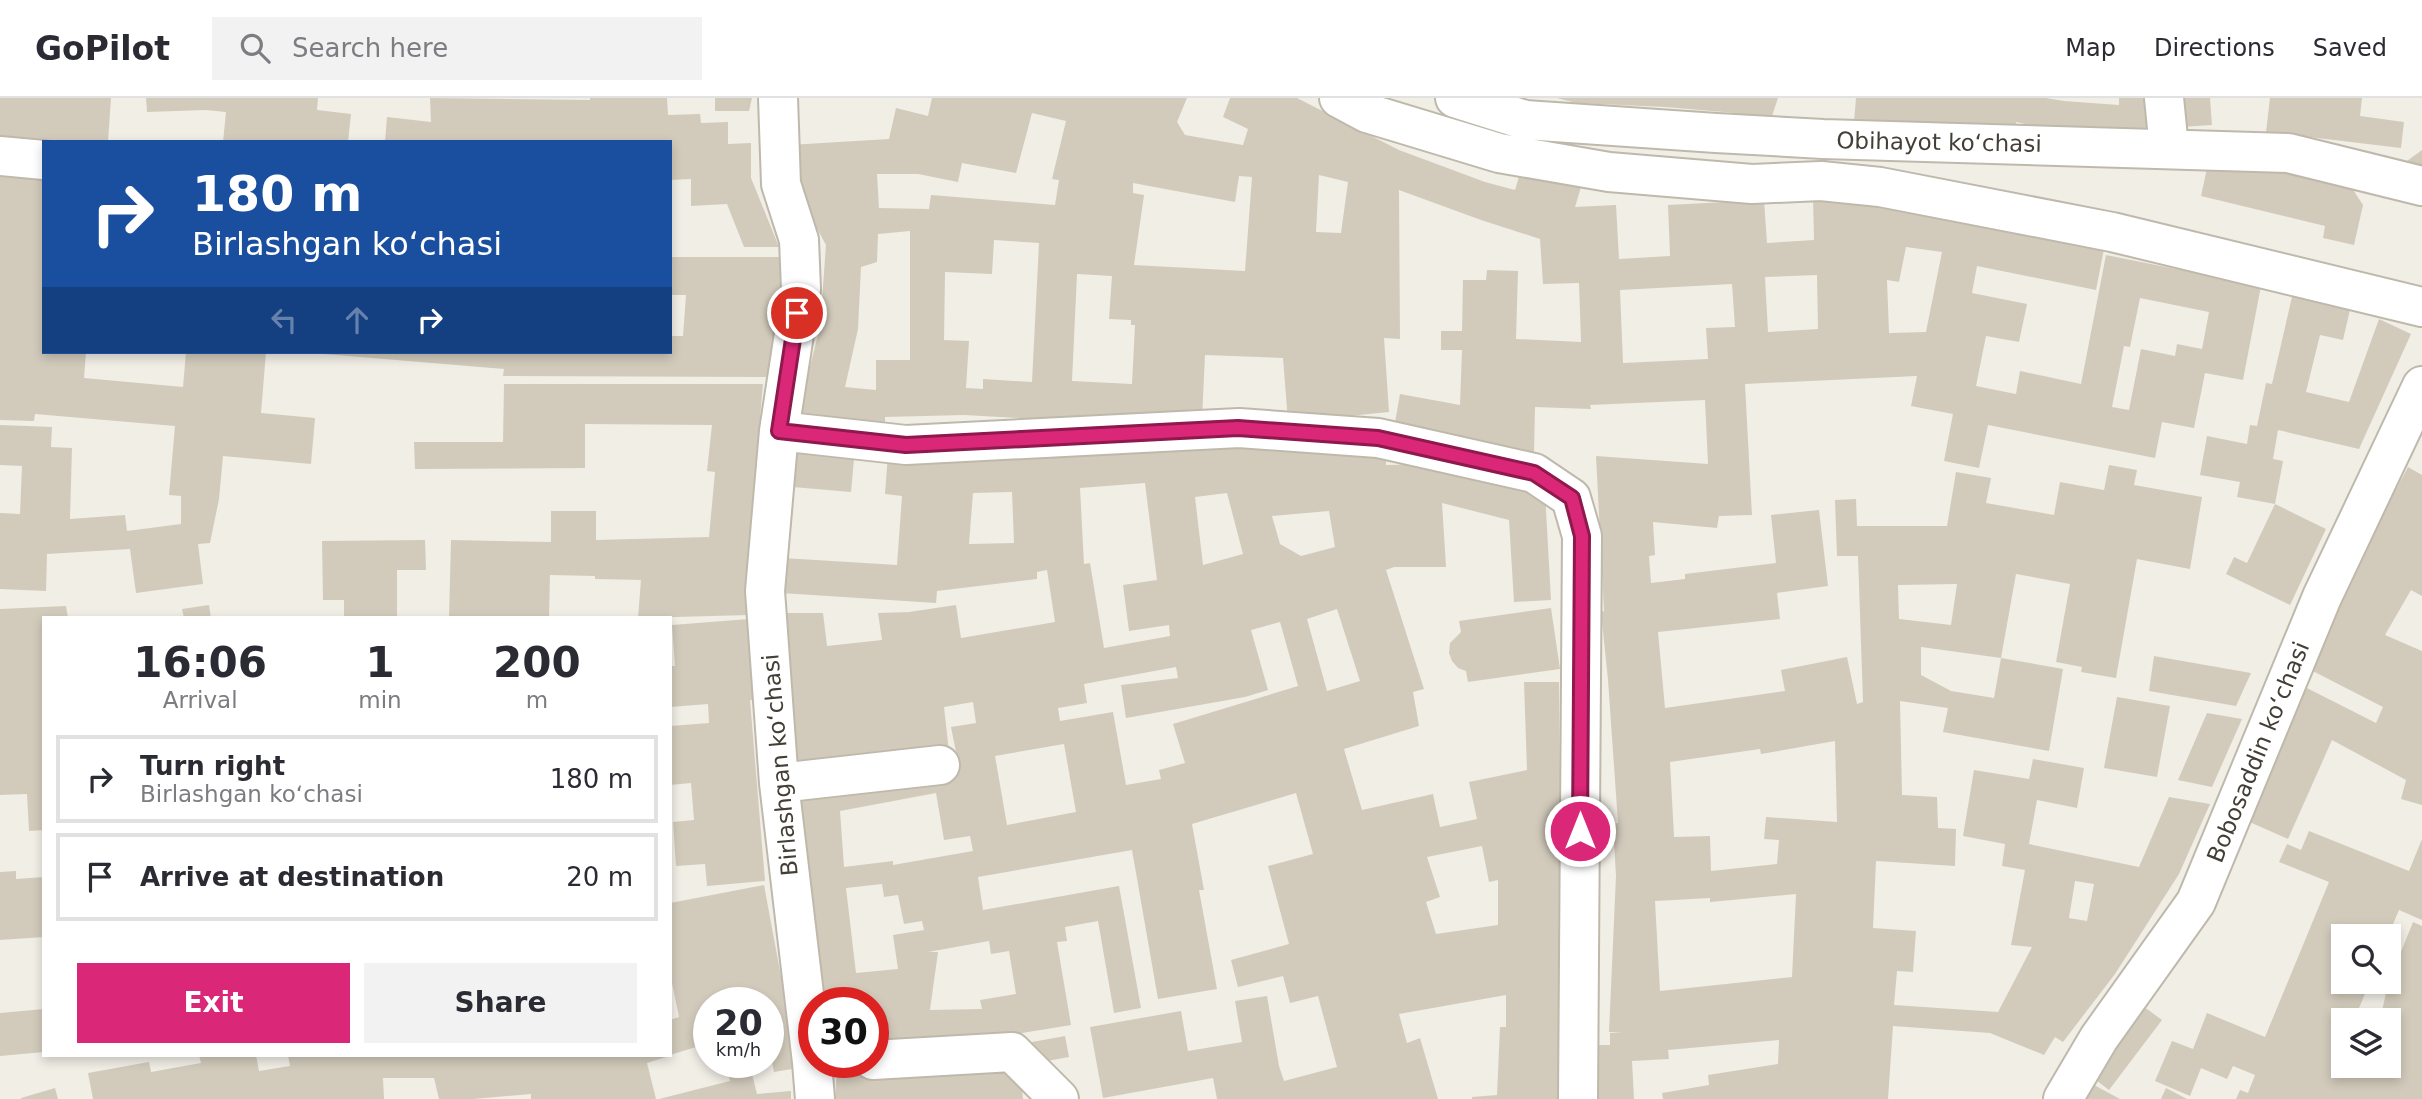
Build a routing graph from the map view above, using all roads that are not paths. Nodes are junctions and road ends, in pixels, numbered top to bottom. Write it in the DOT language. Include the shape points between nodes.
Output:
graph roads {
  1 [pos="778,98"];
  2 [pos="1455,98"];
  3 [pos="2164,98"];
  4 [pos="1361,103"];
  5 [pos="1823,139"];
  6 [pos="2169,148"];
  7 [pos="0,156"];
  8 [pos="42,160"];
  9 [pos="1821,181"];
  10 [pos="2422,186"];
  11 [pos="2422,307"];
  12 [pos="2422,386"];
  13 [pos="779,431"];
  14 [pos="2412,435"];
  15 [pos="940,765"];
  16 [pos="779,783"];
  17 [pos="804,987"];
  18 [pos="889,1059"];
  19 [pos="1059,1099"];
  20 [pos="1578,1099"];
  21 [pos="2063,1099"];
  1 -- 13 [label="street, Birlashgan koʻchasi" via="781,184 799,240 801,289"];
  2 -- 5 [label="street, Obihayot koʻchasi" via="1525,120"];
  3 -- 6 [label="street"];
  4 -- 9 [label="street" via="1499,153 1609,172 1752,184"];
  5 -- 6 [label="street, Obihayot koʻchasi"];
  5 -- 9 [label="street"];
  6 -- 10 [label="street, Obihayot koʻchasi" via="2288,152"];
  7 -- 8 [label="street"];
  9 -- 11 [label="street" via="1880,187 2112,232"];
  12 -- 14 [label="street, Bobosaddin koʻchasi"];
  13 -- 16 [label="street, Birlashgan koʻchasi" via="765,591"];
  13 -- 20 [label="street" via="906,445 1238,428 1378,438 1534,473 1572,498 1582,536"];
  14 -- 21 [label="street, Bobosaddin koʻchasi" via="2322,597 2196,902 2099,1038"];
  15 -- 16 [label="street"];
  16 -- 17 [label="street, Birlashgan koʻchasi"];
  18 -- 19 [label="street" via="1012,1052"];
}
